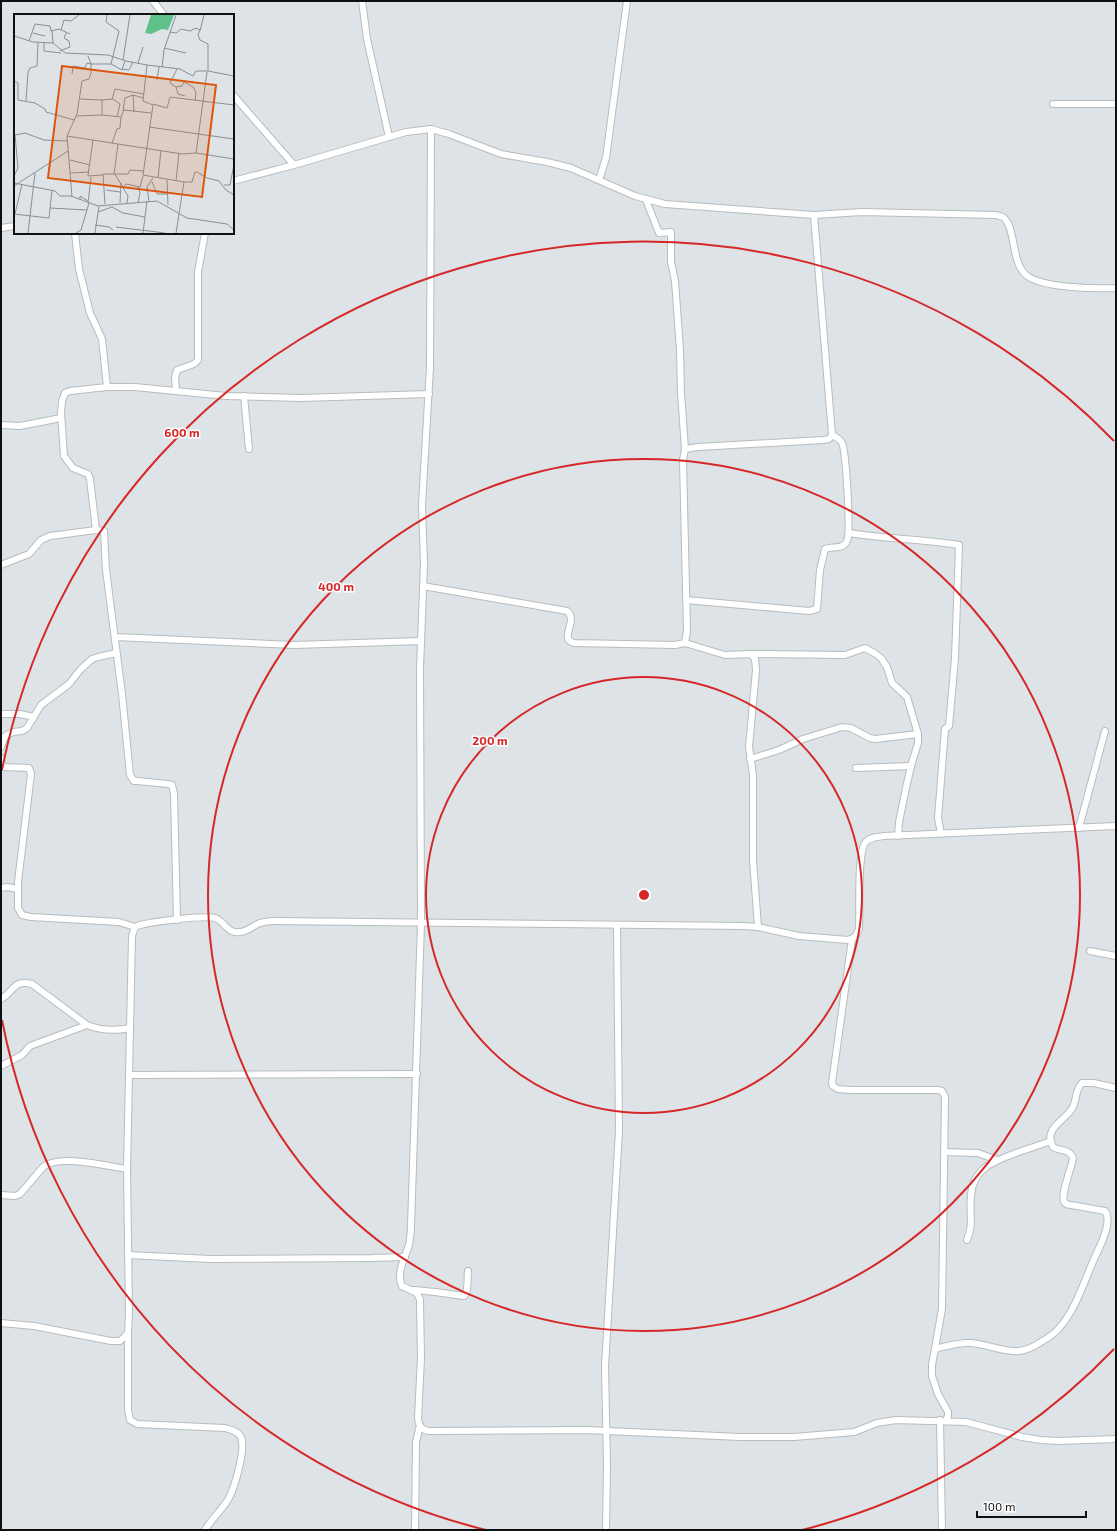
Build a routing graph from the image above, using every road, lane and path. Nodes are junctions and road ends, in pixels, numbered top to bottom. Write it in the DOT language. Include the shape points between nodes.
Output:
graph roads {
  1 [pos="153,1"];
  2 [pos="362,1"];
  3 [pos="627,1"];
  4 [pos="163,14"];
  5 [pos="234,96"];
  6 [pos="1053,104"];
  7 [pos="1116,104"];
  8 [pos="431,129"];
  9 [pos="389,136"];
  10 [pos="294,165"];
  11 [pos="599,180"];
  12 [pos="234,181"];
  13 [pos="646,200"];
  14 [pos="814,215"];
  15 [pos="14,226"];
  16 [pos="1,228"];
  17 [pos="75,234"];
  18 [pos="205,234"];
  19 [pos="1116,288"];
  20 [pos="107,387"];
  21 [pos="176,390"];
  22 [pos="429,394"];
  23 [pos="244,396"];
  24 [pos="61,418"];
  25 [pos="1,425"];
  26 [pos="832,435"];
  27 [pos="250,449"];
  28 [pos="685,449"];
  29 [pos="96,530"];
  30 [pos="849,533"];
  31 [pos="1,565"];
  32 [pos="423,586"];
  33 [pos="686,600"];
  34 [pos="115,637"];
  35 [pos="421,641"];
  36 [pos="685,644"];
  37 [pos="116,653"];
  38 [pos="751,654"];
  39 [pos="1,714"];
  40 [pos="34,717"];
  41 [pos="1105,731"];
  42 [pos="918,734"];
  43 [pos="1,747"];
  44 [pos="1,758"];
  45 [pos="750,759"];
  46 [pos="910,766"];
  47 [pos="856,768"];
  48 [pos="1116,826"];
  49 [pos="1079,828"];
  50 [pos="941,834"];
  51 [pos="898,836"];
  52 [pos="1,888"];
  53 [pos="18,889"];
  54 [pos="177,920"];
  55 [pos="421,923"];
  56 [pos="617,925"];
  57 [pos="135,927"];
  58 [pos="758,927"];
  59 [pos="852,939"];
  60 [pos="1090,951"];
  61 [pos="1116,956"];
  62 [pos="1,999"];
  63 [pos="87,1025"];
  64 [pos="130,1028"];
  65 [pos="1,1066"];
  66 [pos="417,1074"];
  67 [pos="129,1075"];
  68 [pos="1116,1088"];
  69 [pos="1051,1141"];
  70 [pos="944,1152"];
  71 [pos="997,1160"];
  72 [pos="127,1169"];
  73 [pos="1,1196"];
  74 [pos="966,1240"];
  75 [pos="128,1255"];
  76 [pos="405,1257"];
  77 [pos="468,1271"];
  78 [pos="414,1290"];
  79 [pos="1,1323"];
  80 [pos="128,1333"];
  81 [pos="935,1349"];
  82 [pos="943,1420"];
  83 [pos="420,1426"];
  84 [pos="605,1431"];
  85 [pos="1116,1439"];
  86 [pos="205,1530"];
  87 [pos="415,1530"];
  88 [pos="606,1530"];
  89 [pos="942,1530"];
  1 -- 4 [label="street"];
  2 -- 9 [label="street" via="367,39"];
  3 -- 11 [label="street" via="606,158"];
  5 -- 10 [label="street"];
  6 -- 7 [label="street"];
  8 -- 9 [label="street"];
  8 -- 11 [label="street" via="518,158 571,168"];
  8 -- 22 [label="street"];
  9 -- 10 [label="street"];
  10 -- 12 [label="street"];
  11 -- 13 [label="street"];
  13 -- 14 [label="street" via="671,205"];
  13 -- 28 [label="street" via="659,233 671,232"];
  14 -- 19 [label="street" via="862,212 996,215 1008,224 1017,259 1022,270 1030,277 1047,283 1079,288"];
  14 -- 26 [label="street"];
  15 -- 16 [label="street"];
  17 -- 20 [label="street" via="79,269 90,313 102,339"];
  18 -- 21 [label="street" via="198,272 198,360 177,370"];
  20 -- 21 [label="street"];
  20 -- 24 [label="street" via="65,393"];
  21 -- 23 [label="street"];
  22 -- 23 [label="street" via="301,398"];
  22 -- 32 [label="street" via="422,505"];
  23 -- 27 [label="street"];
  24 -- 25 [label="street" via="20,426"];
  24 -- 29 [label="street" via="64,456 73,468 88,474 90,478"];
  26 -- 28 [label="street" via="823,440"];
  26 -- 30 [label="street" via="842,442 843,446"];
  28 -- 33 [label="street" via="683,460"];
  29 -- 31 [label="street" via="50,536 41,540 29,554"];
  29 -- 34 [label="street" via="102,529 105,534 105,558"];
  30 -- 33 [label="street" via="844,544 825,549 820,570 818,606 814,611"];
  30 -- 50 [label="street" via="875,538 959,545 954,658 938,818"];
  32 -- 35 [label="street"];
  32 -- 36 [label="street" via="568,611 572,616 567,634 570,642 574,643"];
  33 -- 36 [label="street"];
  34 -- 35 [label="street" via="294,645"];
  34 -- 37 [label="street"];
  35 -- 55 [label="street"];
  36 -- 38 [label="street" via="724,655"];
  37 -- 40 [label="street" via="92,659 68,684 41,705"];
  37 -- 54 [label="street" via="130,775 134,781 168,784 172,785 173,789"];
  38 -- 42 [label="street" via="845,655 865,648 870,650 881,658 892,683 907,697"];
  38 -- 45 [label="street" via="755,659 756,670 749,743"];
  39 -- 40 [label="street"];
  40 -- 43 [label="street" via="22,731 5,736"];
  41 -- 49 [label="street"];
  42 -- 45 [label="street" via="875,739 851,728 842,727"];
  42 -- 46 [label="street" via="918,743"];
  44 -- 53 [label="street" via="4,767 29,768 31,774"];
  45 -- 58 [label="street"];
  46 -- 47 [label="street"];
  46 -- 51 [label="street"];
  48 -- 49 [label="street"];
  49 -- 50 [label="street"];
  50 -- 51 [label="street"];
  51 -- 59 [label="street" via="872,838 864,844 861,858 859,929"];
  52 -- 53 [label="street"];
  53 -- 57 [label="street" via="18,908 25,916 120,922"];
  54 -- 55 [label="street" via="215,918 234,932 245,931 260,923 273,921"];
  54 -- 57 [label="street"];
  55 -- 56 [label="street"];
  55 -- 66 [label="street"];
  56 -- 58 [label="street"];
  56 -- 84 [label="street" via="619,1138 605,1366"];
  57 -- 64 [label="street" via="132,936"];
  58 -- 59 [label="street" via="799,936"];
  59 -- 70 [label="street" via="833,1086 851,1090 942,1091 945,1097"];
  60 -- 61 [label="street"];
  62 -- 63 [label="street" via="16,984 26,982"];
  63 -- 64 [label="street" via="112,1030"];
  63 -- 65 [label="street" via="30,1046 17,1058"];
  64 -- 67 [label="street"];
  66 -- 67 [label="street"];
  66 -- 76 [label="street" via="411,1226"];
  67 -- 72 [label="street"];
  68 -- 69 [label="street" via="1082,1083 1078,1087 1072,1109 1055,1126"];
  69 -- 71 [label="street"];
  69 -- 81 [label="street" via="1053,1147 1068,1152 1072,1158 1063,1201 1071,1205 1105,1211 1108,1219 1070,1313 1060,1328 1027,1350 1014,1351 964,1343"];
  70 -- 71 [label="street" via="978,1153"];
  70 -- 81 [label="street" via="942,1309"];
  71 -- 74 [label="street" via="981,1170 973,1183 970,1199 972,1228"];
  72 -- 73 [label="street" via="67,1160 54,1161 43,1166 20,1194"];
  72 -- 75 [label="street"];
  75 -- 76 [label="street" via="206,1259"];
  75 -- 80 [label="street"];
  76 -- 78 [label="street" via="401,1267 401,1283 402,1286"];
  77 -- 78 [label="street" via="467,1291 464,1296"];
  78 -- 83 [label="street" via="421,1305 418,1418"];
  79 -- 80 [label="street" via="34,1326 112,1342 120,1341"];
  80 -- 86 [label="street" via="130,1420 137,1424 225,1428 236,1432 241,1438 241,1455 230,1497"];
  81 -- 82 [label="street" via="932,1376 948,1412 948,1416"];
  82 -- 84 [label="street" via="889,1420 854,1432 794,1437"];
  82 -- 85 [label="street" via="971,1423 1041,1440"];
  82 -- 89 [label="street"];
  83 -- 84 [label="street" via="425,1430 435,1431"];
  83 -- 87 [label="street" via="416,1442"];
  84 -- 88 [label="street"];
}
